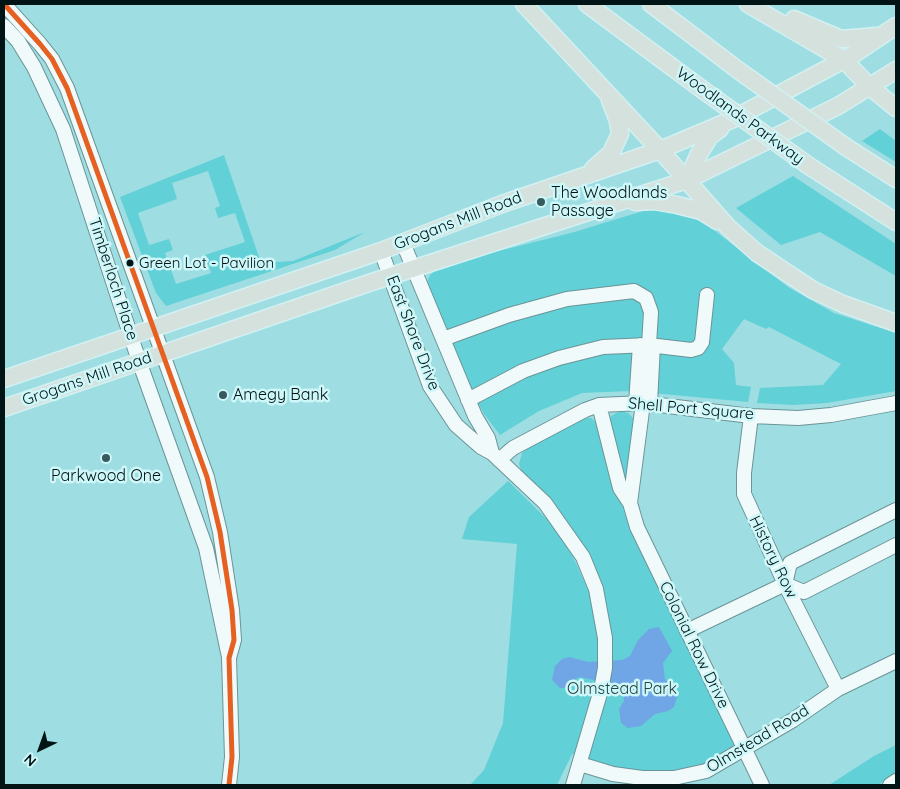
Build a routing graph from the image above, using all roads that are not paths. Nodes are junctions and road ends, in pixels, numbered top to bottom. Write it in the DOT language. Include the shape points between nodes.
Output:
graph roads {
  1 [pos="4,4"];
  2 [pos="524,4"];
  3 [pos="587,4"];
  4 [pos="651,4"];
  5 [pos="752,6"];
  6 [pos="4,26"];
  7 [pos="890,30"];
  8 [pos="844,60"];
  9 [pos="896,70"];
  10 [pos="870,87"];
  11 [pos="606,91"];
  12 [pos="73,104"];
  13 [pos="896,108"];
  14 [pos="56,110"];
  15 [pos="731,120"];
  16 [pos="660,150"];
  17 [pos="585,175"];
  18 [pos="896,179"];
  19 [pos="687,180"];
  20 [pos="613,205"];
  21 [pos="896,222"];
  22 [pos="728,227"];
  23 [pos="404,243"];
  24 [pos="381,252"];
  25 [pos="414,268"];
  26 [pos="391,277"];
  27 [pos="707,295"];
  28 [pos="896,323"];
  29 [pos="154,328"];
  30 [pos="131,336"];
  31 [pos="443,339"];
  32 [pos="648,345"];
  33 [pos="163,353"];
  34 [pos="139,361"];
  35 [pos="4,379"];
  36 [pos="468,400"];
  37 [pos="643,403"];
  38 [pos="896,403"];
  39 [pos="599,405"];
  40 [pos="4,408"];
  41 [pos="751,416"];
  42 [pos="495,457"];
  43 [pos="213,501"];
  44 [pos="630,503"];
  45 [pos="191,509"];
  46 [pos="896,510"];
  47 [pos="896,545"];
  48 [pos="223,549"];
  49 [pos="207,553"];
  50 [pos="785,584"];
  51 [pos="687,631"];
  52 [pos="230,658"];
  53 [pos="896,661"];
  54 [pos="838,689"];
  55 [pos="744,750"];
  56 [pos="580,764"];
  57 [pos="896,781"];
  58 [pos="229,785"];
  59 [pos="573,785"];
  60 [pos="762,785"];
  61 [pos="890,785"];
  1 -- 12 [label="street, Timberloch Place" via="52,59"];
  2 -- 11 [label="main road"];
  3 -- 21 [label="main road, Woodlands Parkway, bridge" via="809,166"];
  4 -- 18 [label="main road, bridge" via="738,70"];
  5 -- 7 [label="main road" via="841,39 856,39"];
  5 -- 8 [label="main road"];
  6 -- 14 [label="street, Timberloch Place" via="28,56"];
  7 -- 8 [label="main road, Grogans Mill Road"];
  8 -- 10 [label="main road"];
  8 -- 15 [label="main road, Grogans Mill Road"];
  9 -- 10 [label="main road, Grogans Mill Road"];
  10 -- 13 [label="main road"];
  10 -- 19 [label="main road, Grogans Mill Road" via="808,122"];
  11 -- 16 [label="main road"];
  11 -- 17 [label="main road" via="620,134 611,153"];
  12 -- 14 [label="street"];
  12 -- 29 [label="street, Timberloch Place"];
  14 -- 30 [label="street, Timberloch Place"];
  15 -- 16 [label="main road, Grogans Mill Road"];
  15 -- 19 [label="main road" via="710,136"];
  16 -- 17 [label="main road, Grogans Mill Road"];
  16 -- 19 [label="main road"];
  17 -- 23 [label="main road, Grogans Mill Road"];
  19 -- 20 [label="main road, Grogans Mill Road"];
  19 -- 22 [label="main road"];
  20 -- 22 [label="main road" via="654,202 677,205 701,211"];
  20 -- 25 [label="main road, Grogans Mill Road"];
  22 -- 28 [label="main road" via="784,272 813,290"];
  23 -- 24 [label="main road, Grogans Mill Road"];
  23 -- 25 [label="street, East Shore Drive"];
  24 -- 26 [label="street, East Shore Drive"];
  24 -- 29 [label="main road, Grogans Mill Road"];
  25 -- 26 [label="main road, Grogans Mill Road"];
  25 -- 31 [label="street, East Shore Drive"];
  26 -- 33 [label="main road, Grogans Mill Road"];
  26 -- 42 [label="street, East Shore Drive" via="430,386 456,425"];
  27 -- 32 [label="street" via="702,342 698,348"];
  29 -- 30 [label="main road, Grogans Mill Road"];
  29 -- 33 [label="street, Timberloch Place"];
  30 -- 34 [label="street, Timberloch Place"];
  30 -- 35 [label="main road, Grogans Mill Road"];
  31 -- 32 [label="street, Colonial Row Drive" via="509,315 567,300 634,291 646,298 651,312"];
  31 -- 36 [label="street, East Shore Drive"];
  32 -- 36 [label="street" via="603,347 559,358 523,371"];
  32 -- 37 [label="street, Colonial Row Drive"];
  33 -- 34 [label="main road, Grogans Mill Road"];
  33 -- 43 [label="street, Timberloch Place"];
  34 -- 40 [label="main road, Grogans Mill Road"];
  34 -- 45 [label="street, Timberloch Place"];
  36 -- 42 [label="street, East Shore Drive"];
  37 -- 39 [label="street, Shell Port Square"];
  37 -- 41 [label="street, Shell Port Square"];
  37 -- 44 [label="street, Colonial Row Drive"];
  38 -- 41 [label="street, Shell Port Square" via="798,418"];
  39 -- 42 [label="street, Shell Port Square"];
  39 -- 44 [label="street, Colonial Row Drive" via="620,488"];
  41 -- 50 [label="street, History Row" via="744,494"];
  42 -- 56 [label="street, East Shore Drive" via="545,503 583,557 596,589 605,650 601,690"];
  43 -- 45 [label="street"];
  43 -- 48 [label="street, Timberloch Place"];
  44 -- 51 [label="street, Colonial Row Drive" via="637,527"];
  45 -- 49 [label="street, Timberloch Place"];
  46 -- 50 [label="street" via="790,563"];
  47 -- 50 [label="street" via="804,592"];
  48 -- 49 [label="street"];
  48 -- 52 [label="street, Timberloch Place" via="234,640"];
  49 -- 52 [label="street, Timberloch Place"];
  50 -- 51 [label="street"];
  50 -- 54 [label="street, History Row"];
  51 -- 55 [label="street, Colonial Row Drive"];
  52 -- 58 [label="street, Timberloch Place" via="232,757"];
  53 -- 54 [label="street, Olmstead Road"];
  54 -- 55 [label="street, Olmstead Road"];
  55 -- 56 [label="street, Olmstead Road" via="706,771 674,778 623,775"];
  55 -- 60 [label="street, Colonial Row Drive"];
  56 -- 59 [label="street, East Shore Drive"];
  57 -- 61 [label="street"];
}
